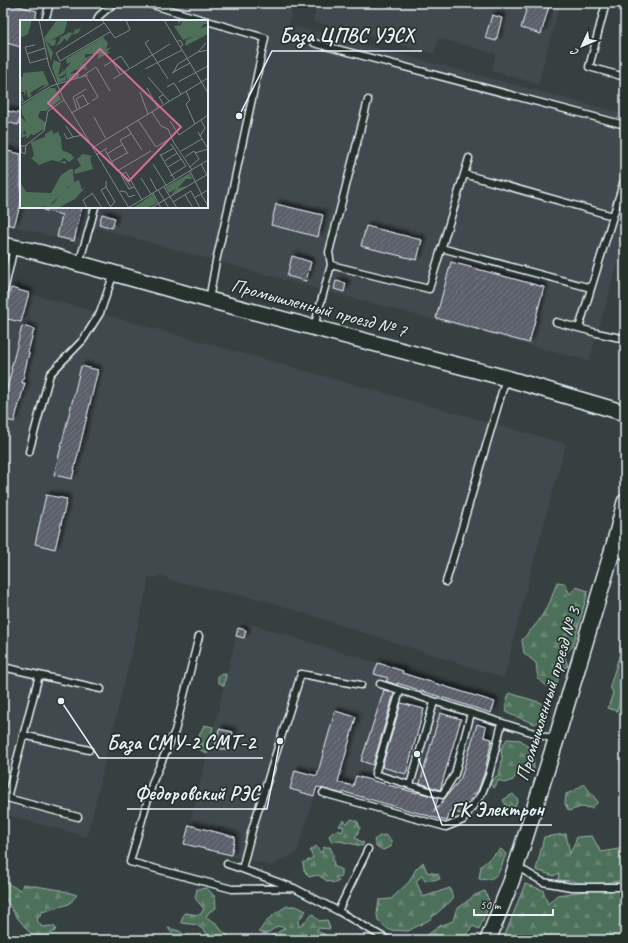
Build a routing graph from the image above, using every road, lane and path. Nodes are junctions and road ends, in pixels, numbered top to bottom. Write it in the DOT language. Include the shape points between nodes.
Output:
graph roads {
  1 [pos="50,3"];
  2 [pos="114,3"];
  3 [pos="146,3"];
  4 [pos="606,3"];
  5 [pos="45,20"];
  6 [pos="97,20"];
  7 [pos="204,20"];
  8 [pos="208,21"];
  9 [pos="314,43"];
  10 [pos="625,77"];
  11 [pos="368,100"];
  12 [pos="625,124"];
  13 [pos="469,158"];
  14 [pos="464,174"];
  15 [pos="625,177"];
  16 [pos="95,208"];
  17 [pos="613,216"];
  18 [pos="9,246"];
  19 [pos="441,248"];
  20 [pos="79,263"];
  21 [pos="332,265"];
  22 [pos="114,273"];
  23 [pos="591,288"];
  24 [pos="3,296"];
  25 [pos="209,300"];
  26 [pos="556,322"];
  27 [pos="314,327"];
  28 [pos="579,328"];
  29 [pos="625,339"];
  30 [pos="506,378"];
  31 [pos="625,413"];
  32 [pos="29,452"];
  33 [pos="625,502"];
  34 [pos="614,545"];
  35 [pos="625,557"];
  36 [pos="446,582"];
  37 [pos="199,636"];
  38 [pos="3,667"];
  39 [pos="39,675"];
  40 [pos="380,684"];
  41 [pos="361,685"];
  42 [pos="101,689"];
  43 [pos="400,691"];
  44 [pos="434,702"];
  45 [pos="471,713"];
  46 [pos="502,723"];
  47 [pos="23,735"];
  48 [pos="556,740"];
  49 [pos="89,750"];
  50 [pos="410,785"];
  51 [pos="323,793"];
  52 [pos="5,798"];
  53 [pos="78,817"];
  54 [pos="368,850"];
  55 [pos="227,864"];
  56 [pos="516,866"];
  57 [pos="242,868"];
  58 [pos="625,887"];
  59 [pos="294,888"];
  60 [pos="338,911"];
  61 [pos="388,940"];
  62 [pos="488,940"];
  1 -- 5 [label="lane"];
  2 -- 6 [label="lane"];
  3 -- 7 [label="lane"];
  4 -- 10 [label="lane" via="589,67"];
  8 -- 25 [label="lane" via="265,38"];
  9 -- 12 [label="lane"];
  11 -- 21 [label="lane" via="329,252"];
  13 -- 14 [label="lane"];
  14 -- 17 [label="lane"];
  14 -- 19 [label="lane"];
  15 -- 17 [label="lane"];
  16 -- 20 [label="lane"];
  17 -- 23 [label="lane"];
  18 -- 20 [label="street, Промышленный проезд № 7"];
  18 -- 24 [label="lane"];
  19 -- 21 [label="lane" via="429,289"];
  19 -- 23 [label="lane"];
  20 -- 22 [label="street, Промышленный проезд № 7"];
  21 -- 27 [label="lane"];
  22 -- 25 [label="street, Промышленный проезд № 7"];
  22 -- 32 [label="lane" via="100,313 83,340 50,374"];
  23 -- 28 [label="lane"];
  25 -- 27 [label="street, Промышленный проезд № 7"];
  26 -- 28 [label="lane"];
  27 -- 30 [label="street, Промышленный проезд № 7"];
  28 -- 29 [label="lane"];
  30 -- 31 [label="street, Промышленный проезд № 7"];
  30 -- 36 [label="lane"];
  33 -- 34 [label="street, Промышленный проезд № 3"];
  34 -- 35 [label="lane"];
  34 -- 48 [label="street, Промышленный проезд № 3"];
  37 -- 59 [label="lane" via="175,731 153,781 130,862 232,889"];
  38 -- 39 [label="lane"];
  39 -- 42 [label="lane"];
  39 -- 47 [label="lane"];
  40 -- 43 [label="lane"];
  41 -- 57 [label="lane" via="301,674"];
  43 -- 44 [label="lane"];
  43 -- 50 [label="lane" via="375,774"];
  44 -- 45 [label="lane"];
  44 -- 50 [label="lane"];
  45 -- 46 [label="lane"];
  45 -- 50 [label="lane" via="455,774 442,795"];
  46 -- 48 [label="lane"];
  46 -- 51 [label="lane" via="482,793 463,820 446,827"];
  47 -- 49 [label="lane"];
  47 -- 52 [label="lane"];
  48 -- 56 [label="street, Промышленный проезд № 3"];
  52 -- 53 [label="lane"];
  54 -- 60 [label="lane"];
  55 -- 57 [label="lane"];
  56 -- 58 [label="lane" via="543,882 571,887"];
  56 -- 62 [label="street, Промышленный проезд № 3"];
  57 -- 59 [label="lane"];
  59 -- 60 [label="lane"];
  60 -- 61 [label="lane"];
}
